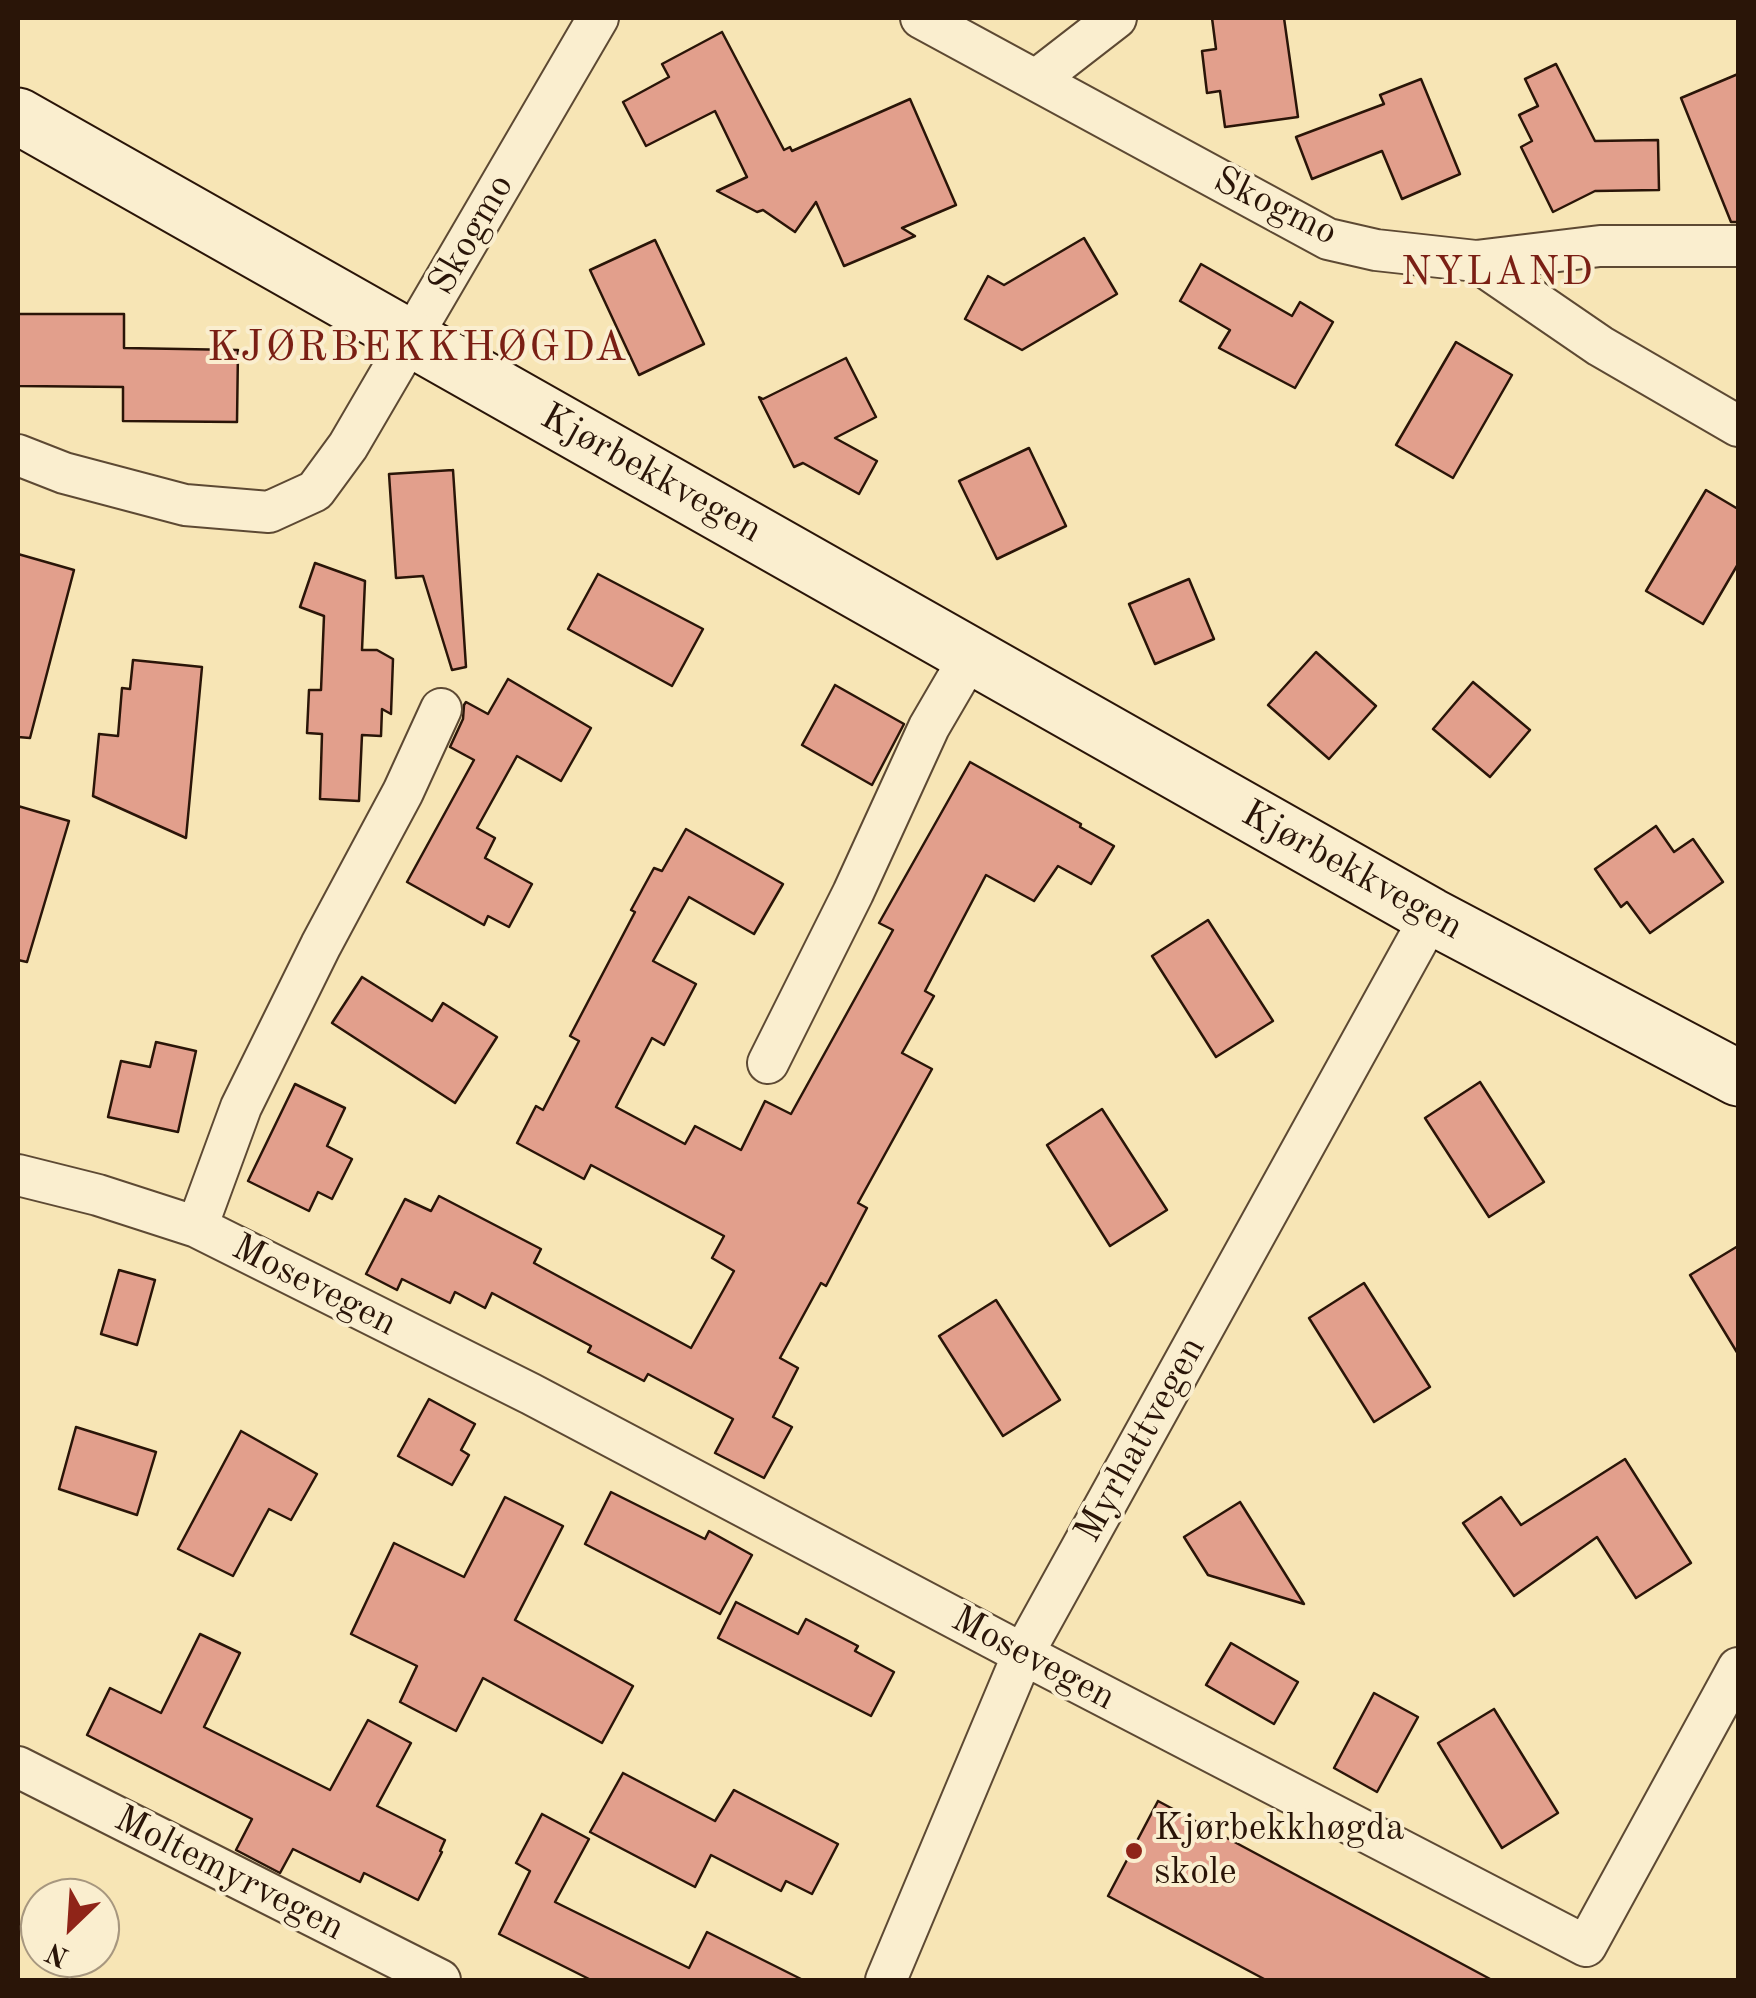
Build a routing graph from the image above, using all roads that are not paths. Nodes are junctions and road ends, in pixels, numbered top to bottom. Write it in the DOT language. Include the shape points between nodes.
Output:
graph roads {
  1 [pos="598,18"];
  2 [pos="921,18"];
  3 [pos="1116,18"];
  4 [pos="1036,80"];
  5 [pos="18,116"];
  6 [pos="1738,246"];
  7 [pos="1476,261"];
  8 [pos="412,338"];
  9 [pos="1738,426"];
  10 [pos="18,456"];
  11 [pos="971,654"];
  12 [pos="441,710"];
  13 [pos="1430,916"];
  14 [pos="768,1063"];
  15 [pos="1738,1078"];
  16 [pos="18,1176"];
  17 [pos="196,1227"];
  18 [pos="1023,1654"];
  19 [pos="1738,1668"];
  20 [pos="18,1767"];
  21 [pos="440,1980"];
  22 [pos="886,1980"];
  1 -- 8 [label="street, Skogmo"];
  2 -- 4 [label="street, Skogmo"];
  3 -- 4 [label="street"];
  4 -- 7 [label="street, Skogmo" via="1328,239"];
  5 -- 8 [label="street, Kjørbekkvegen"];
  6 -- 7 [label="street" via="1600,246"];
  7 -- 9 [label="street, Skogmo" via="1600,346"];
  8 -- 10 [label="street, Skogmo" via="315,492 269,512 185,506"];
  8 -- 11 [label="street, Kjørbekkvegen"];
  11 -- 13 [label="street, Kjørbekkvegen"];
  11 -- 14 [label="street"];
  12 -- 17 [label="street, Mosevegen" via="241,1107"];
  13 -- 15 [label="street, Kjørbekkvegen"];
  13 -- 18 [label="street, Myrhattvegen"];
  16 -- 17 [label="street, Mosevegen"];
  17 -- 18 [label="street, Mosevegen"];
  18 -- 19 [label="street, Mosevegen" via="1586,1946"];
  18 -- 22 [label="street, Myrhattvegen"];
  20 -- 21 [label="street, Moltemyrvegen"];
}
